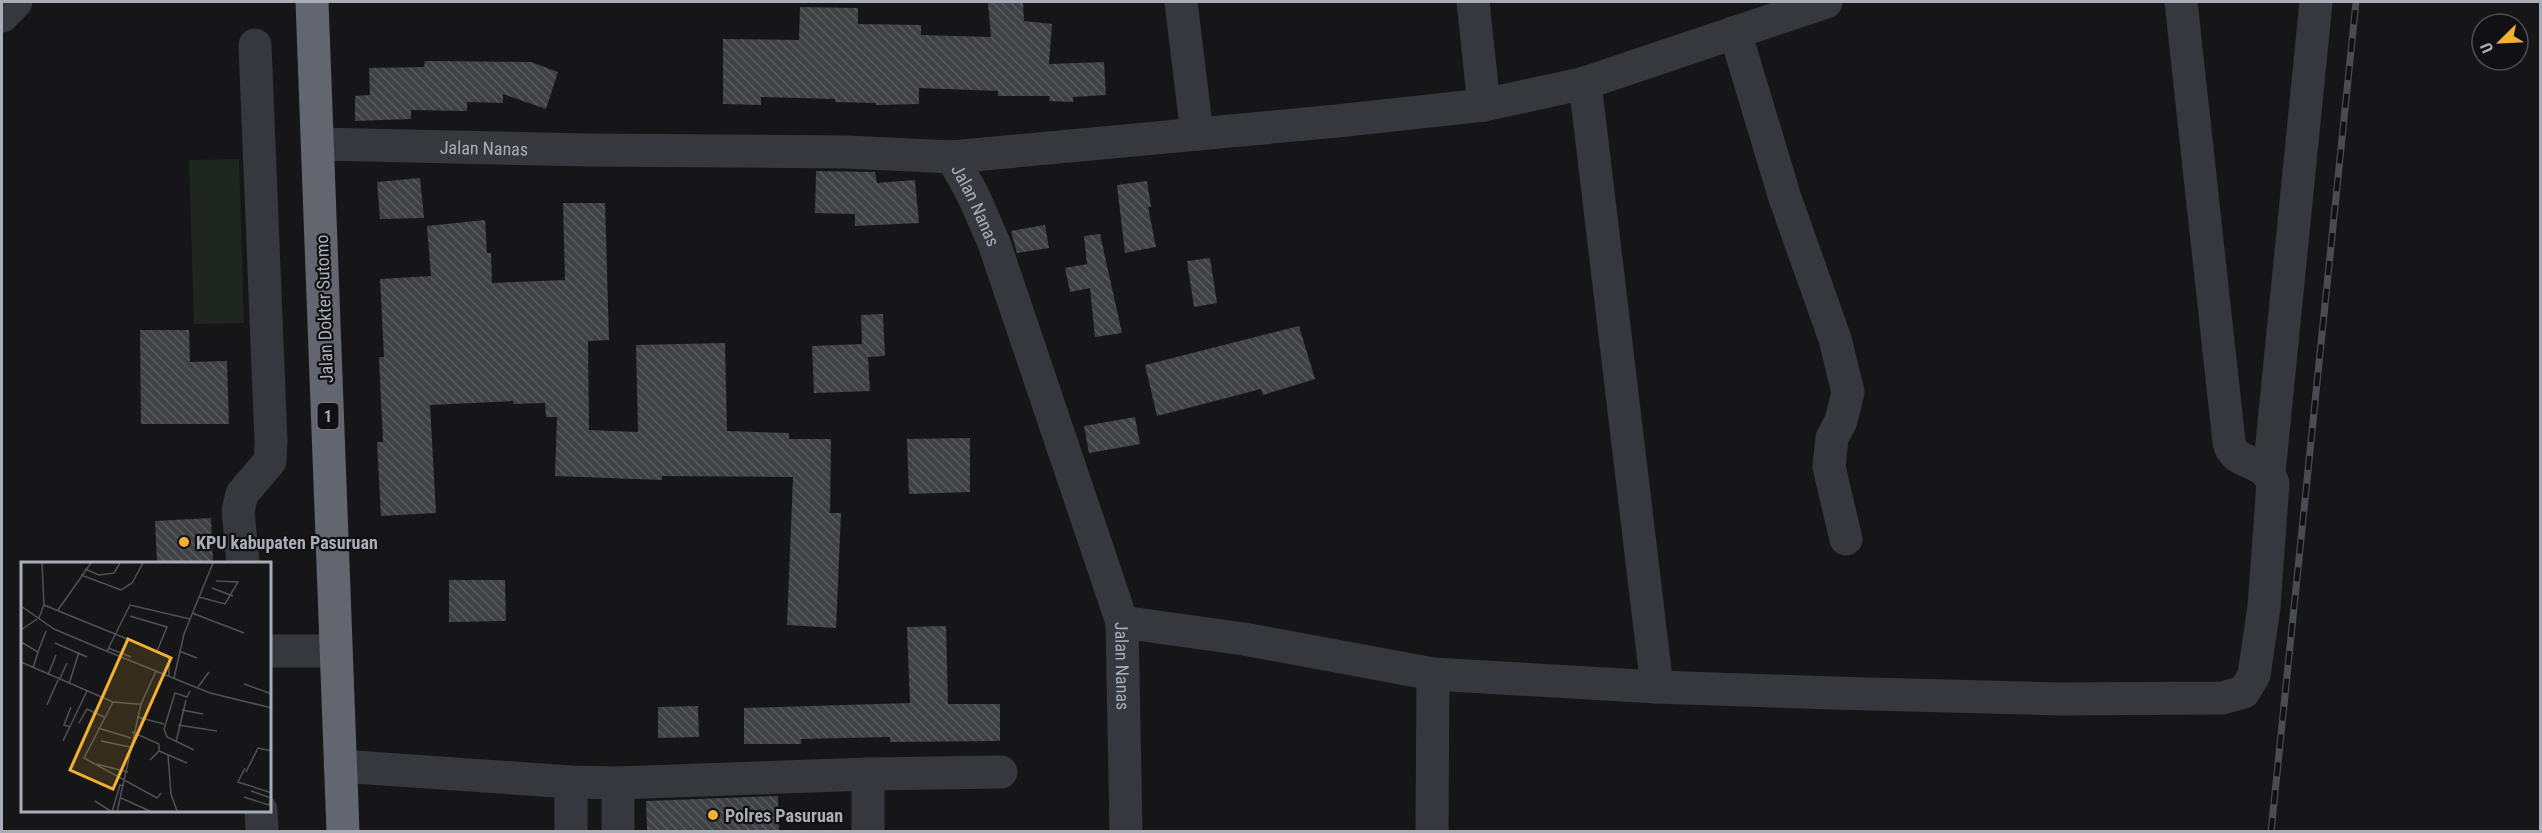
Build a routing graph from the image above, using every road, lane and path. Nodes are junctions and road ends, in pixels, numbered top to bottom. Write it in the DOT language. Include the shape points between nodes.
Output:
graph roads {
  1 [pos="16,2"];
  2 [pos="312,2"];
  3 [pos="1181,2"];
  4 [pos="1473,2"];
  5 [pos="1826,2"];
  6 [pos="2181,2"];
  7 [pos="2316,2"];
  8 [pos="2,16"];
  9 [pos="1735,32"];
  10 [pos="255,45"];
  11 [pos="1585,83"];
  12 [pos="1484,105"];
  13 [pos="1197,134"];
  14 [pos="319,144"];
  15 [pos="952,158"];
  16 [pos="2269,473"];
  17 [pos="1845,539"];
  18 [pos="243,562"];
  19 [pos="1122,622"];
  20 [pos="272,651"];
  21 [pos="335,651"];
  22 [pos="1433,674"];
  23 [pos="1657,687"];
  24 [pos="340,765"];
  25 [pos="1001,772"];
  26 [pos="868,774"];
  27 [pos="570,782"];
  28 [pos="618,783"];
  29 [pos="261,812"];
  30 [pos="262,831"];
  31 [pos="343,831"];
  32 [pos="571,831"];
  33 [pos="618,831"];
  34 [pos="868,831"];
  35 [pos="1126,831"];
  36 [pos="1432,831"];
  1 -- 8 [label="street"];
  2 -- 14 [label="highway, Jalan Dokter Sutomo / 1"];
  3 -- 13 [label="street"];
  4 -- 12 [label="street"];
  5 -- 9 [label="street"];
  6 -- 16 [label="street" via="2229,442 2239,457"];
  7 -- 16 [label="street"];
  9 -- 11 [label="street"];
  9 -- 17 [label="street" via="1785,198 1835,339 1848,392 1832,438 1829,467"];
  10 -- 18 [label="street" via="272,442 270,461 242,494 238,511"];
  11 -- 12 [label="street"];
  11 -- 23 [label="street"];
  12 -- 13 [label="street"];
  13 -- 15 [label="street"];
  14 -- 15 [label="street, Jalan Nanas" via="847,152"];
  14 -- 21 [label="highway, Jalan Dokter Sutomo / 1"];
  15 -- 19 [label="street, Jalan Nanas" via="974,195 994,243"];
  16 -- 23 [label="street" via="2273,483 2264,607 2254,675 2244,692 2222,698 2059,699"];
  19 -- 22 [label="street" via="1244,639"];
  19 -- 35 [label="street, Jalan Nanas"];
  20 -- 21 [label="street"];
  21 -- 24 [label="highway, Jalan Dokter Sutomo / 1"];
  22 -- 23 [label="street"];
  22 -- 36 [label="street"];
  24 -- 27 [label="street"];
  24 -- 31 [label="highway, Jalan Dokter Sutomo / 1"];
  25 -- 26 [label="street"];
  26 -- 28 [label="street"];
  26 -- 34 [label="street"];
  27 -- 28 [label="street"];
  27 -- 32 [label="street"];
  28 -- 33 [label="street"];
  29 -- 30 [label="street"];
}
